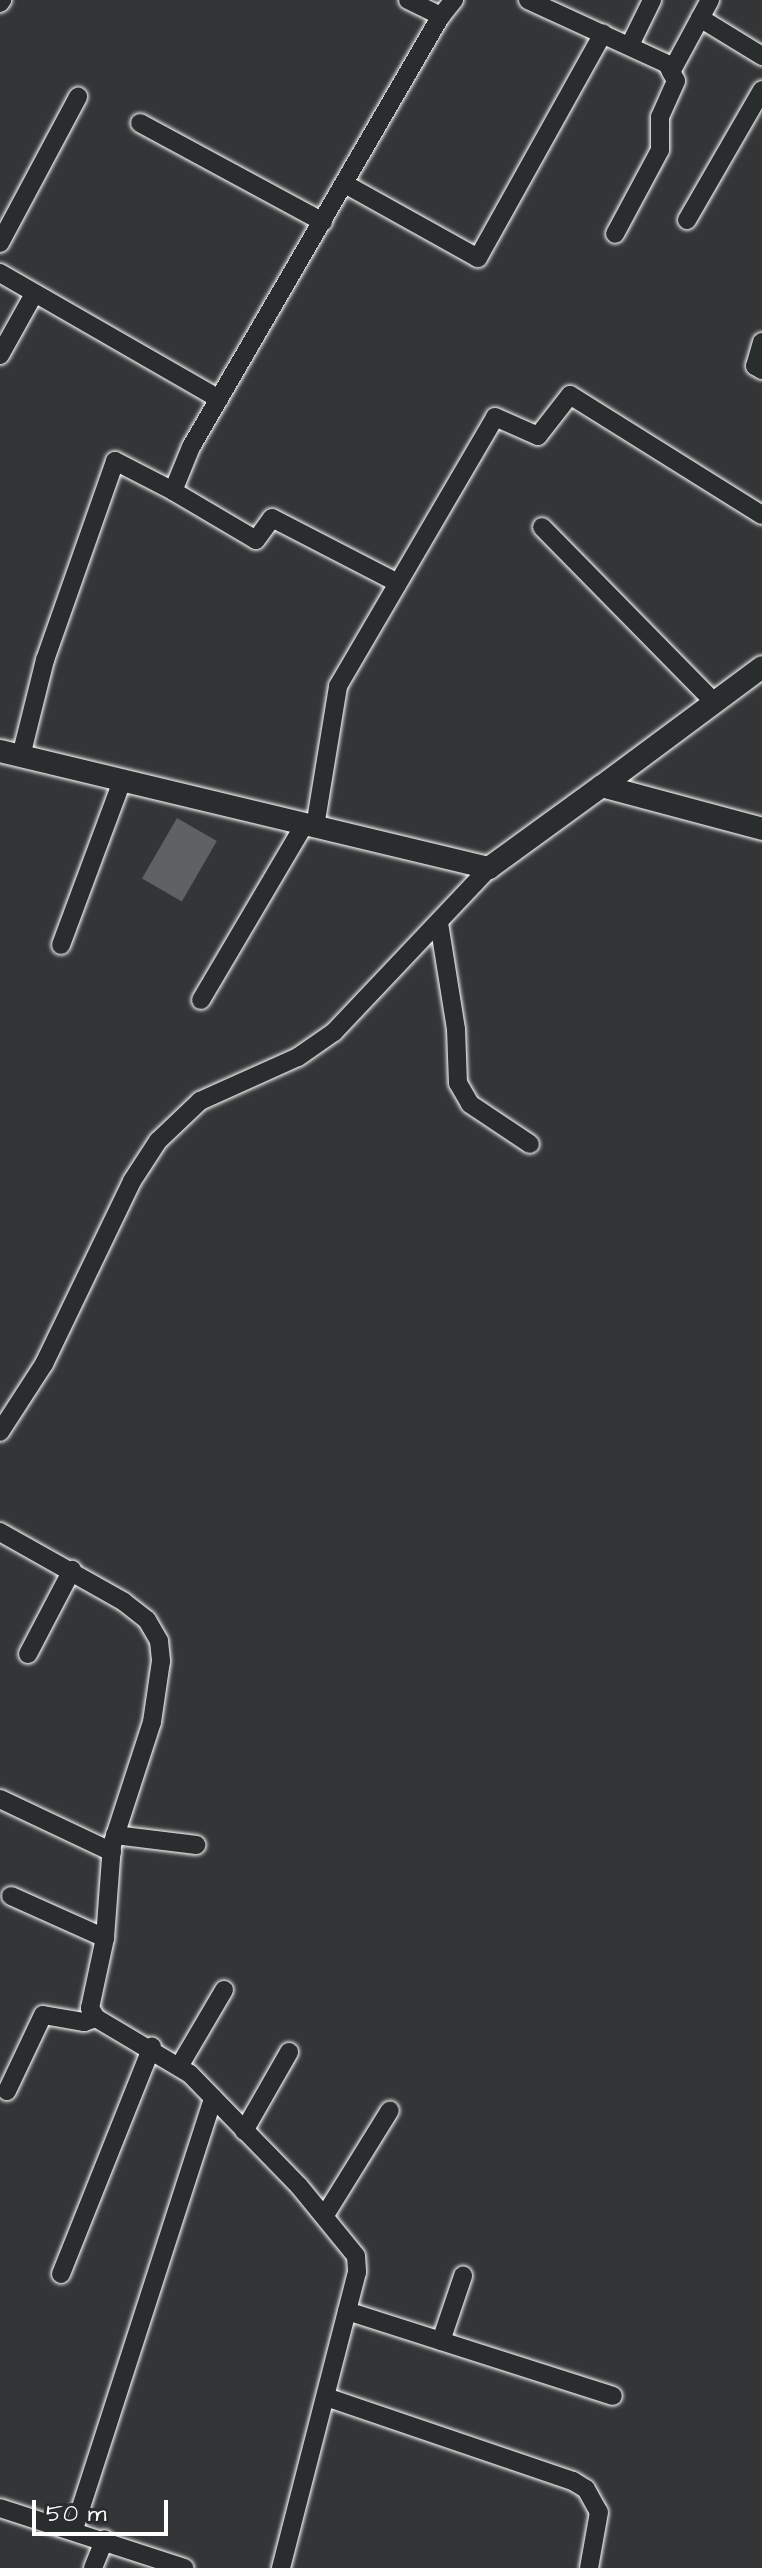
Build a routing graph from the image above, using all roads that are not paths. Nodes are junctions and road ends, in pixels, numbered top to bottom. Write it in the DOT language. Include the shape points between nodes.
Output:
graph roads {
  1 [pos="408,0"];
  2 [pos="454,0"];
  3 [pos="528,0"];
  4 [pos="652,0"];
  5 [pos="710,0"];
  6 [pos="557,6"];
  7 [pos="441,16"];
  8 [pos="700,18"];
  9 [pos="603,33"];
  10 [pos="630,45"];
  11 [pos="762,56"];
  12 [pos="671,72"];
  13 [pos="762,90"];
  14 [pos="78,97"];
  15 [pos="140,123"];
  16 [pos="345,184"];
  17 [pos="687,220"];
  18 [pos="323,222"];
  19 [pos="615,234"];
  20 [pos="0,243"];
  21 [pos="0,273"];
  22 [pos="34,294"];
  23 [pos="762,342"];
  24 [pos="0,355"];
  25 [pos="762,370"];
  26 [pos="219,399"];
  27 [pos="173,491"];
  28 [pos="762,515"];
  29 [pos="542,527"];
  30 [pos="396,582"];
  31 [pos="762,667"];
  32 [pos="712,700"];
  33 [pos="10,754"];
  34 [pos="122,781"];
  35 [pos="602,786"];
  36 [pos="309,826"];
  37 [pos="762,829"];
  38 [pos="489,868"];
  39 [pos="439,923"];
  40 [pos="61,945"];
  41 [pos="201,1000"];
  42 [pos="530,1144"];
  43 [pos="1,1430"];
  44 [pos="0,1532"];
  45 [pos="72,1570"];
  46 [pos="28,1654"];
  47 [pos="0,1799"];
  48 [pos="113,1843"];
  49 [pos="196,1845"];
  50 [pos="11,1896"];
  51 [pos="105,1938"];
  52 [pos="224,1990"];
  53 [pos="96,2018"];
  54 [pos="152,2047"];
  55 [pos="289,2052"];
  56 [pos="180,2065"];
  57 [pos="7,2091"];
  58 [pos="213,2098"];
  59 [pos="390,2110"];
  60 [pos="244,2131"];
  61 [pos="325,2215"];
  62 [pos="61,2274"];
  63 [pos="463,2276"];
  64 [pos="347,2311"];
  65 [pos="441,2341"];
  66 [pos="613,2396"];
  67 [pos="326,2397"];
  68 [pos="0,2508"];
  69 [pos="74,2529"];
  70 [pos="105,2539"];
  71 [pos="93,2568"];
  72 [pos="185,2568"];
  73 [pos="281,2568"];
  74 [pos="589,2568"];
  1 -- 7 [label="street"];
  2 -- 7 [label="street"];
  3 -- 6 [label="street"];
  4 -- 10 [label="street"];
  5 -- 8 [label="street"];
  6 -- 9 [label="street"];
  7 -- 16 [label="street"];
  8 -- 11 [label="street"];
  8 -- 12 [label="street"];
  9 -- 10 [label="street"];
  9 -- 16 [label="street" via="478,258"];
  10 -- 12 [label="street" via="667,64"];
  12 -- 19 [label="street" via="676,81 660,117 660,150"];
  13 -- 17 [label="street"];
  14 -- 20 [label="street"];
  15 -- 18 [label="street"];
  16 -- 18 [label="street"];
  18 -- 26 [label="street"];
  21 -- 22 [label="street"];
  22 -- 24 [label="street"];
  22 -- 26 [label="street"];
  23 -- 25 [label="street" via="755,366"];
  26 -- 27 [label="street"];
  27 -- 30 [label="street" via="256,540 272,518"];
  27 -- 33 [label="street" via="115,461"];
  28 -- 30 [label="street" via="570,395 538,436 495,417"];
  29 -- 32 [label="street"];
  30 -- 36 [label="street" via="338,686"];
  31 -- 32 [label="street"];
  32 -- 35 [label="street"];
  33 -- 34 [label="street"];
  34 -- 36 [label="street"];
  34 -- 40 [label="street"];
  35 -- 37 [label="street"];
  35 -- 38 [label="street"];
  36 -- 38 [label="street"];
  36 -- 41 [label="street"];
  38 -- 39 [label="street"];
  39 -- 42 [label="street" via="453,1005 458,1083 470,1104"];
  39 -- 43 [label="street" via="372,996 315,1047 200,1101 158,1141 132,1181 44,1364"];
  44 -- 45 [label="street"];
  45 -- 46 [label="street"];
  45 -- 48 [label="street" via="147,1620 159,1641 152,1722"];
  47 -- 48 [label="street"];
  48 -- 49 [label="street"];
  48 -- 51 [label="street"];
  50 -- 51 [label="street"];
  51 -- 53 [label="street" via="90,1998"];
  52 -- 56 [label="street"];
  53 -- 54 [label="street"];
  53 -- 57 [label="street" via="84,2022 43,2015"];
  54 -- 56 [label="street"];
  54 -- 62 [label="street"];
  55 -- 60 [label="street"];
  56 -- 58 [label="street"];
  58 -- 60 [label="street"];
  58 -- 69 [label="street"];
  59 -- 61 [label="street"];
  60 -- 61 [label="street"];
  61 -- 64 [label="street" via="356,2256"];
  63 -- 65 [label="street"];
  64 -- 65 [label="street"];
  64 -- 67 [label="street"];
  65 -- 66 [label="street"];
  67 -- 73 [label="street"];
  67 -- 74 [label="street" via="541,2468 586,2489 599,2512"];
  68 -- 69 [label="street"];
  69 -- 70 [label="street"];
  70 -- 71 [label="street"];
  70 -- 72 [label="street"];
}
